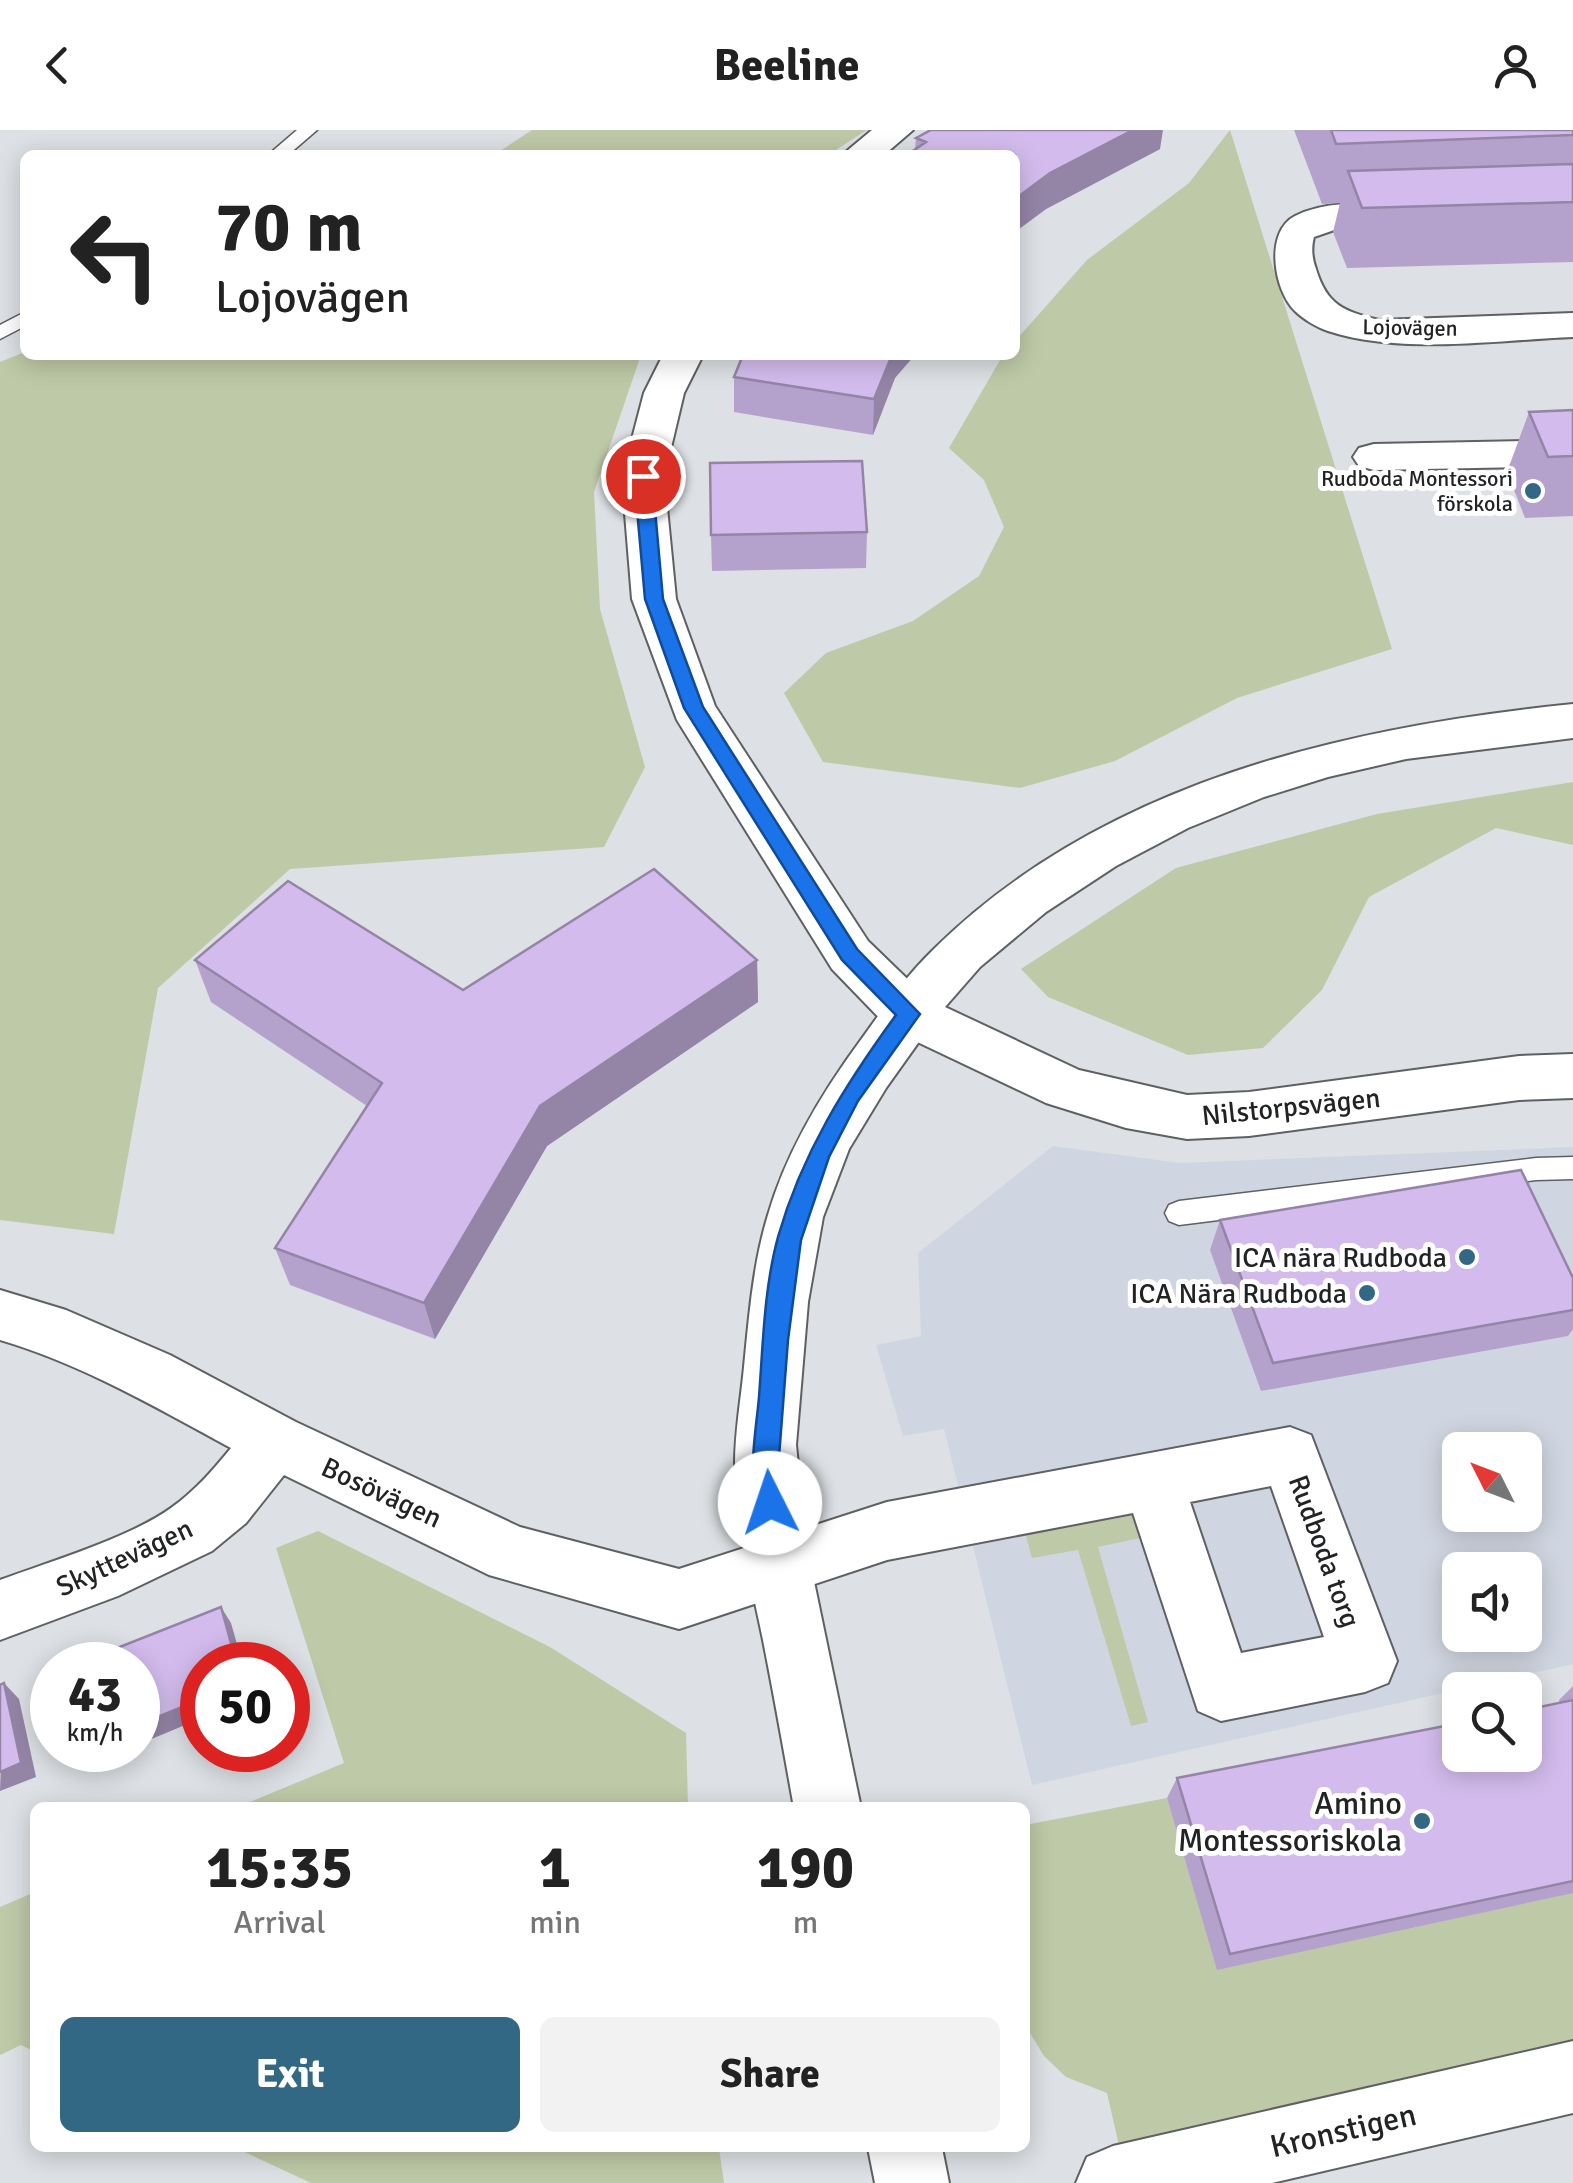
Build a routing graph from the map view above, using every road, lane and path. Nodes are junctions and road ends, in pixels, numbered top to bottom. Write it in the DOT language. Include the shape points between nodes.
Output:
graph roads {
  1 [pos="308,130"];
  2 [pos="895,130"];
  3 [pos="283,150"];
  4 [pos="867,150"];
  5 [pos="1442,214"];
  6 [pos="1573,325"];
  7 [pos="680,360"];
  8 [pos="1573,453"];
  9 [pos="1374,456"];
  10 [pos="1573,720"];
  11 [pos="909,1014"];
  12 [pos="1573,1076"];
  13 [pos="1573,1168"];
  14 [pos="1180,1213"];
  15 [pos="0,1315"];
  16 [pos="275,1441"];
  17 [pos="1153,1481"];
  18 [pos="779,1570"];
  19 [pos="0,1610"];
  20 [pos="827,1802"];
  21 [pos="1573,2077"];
  22 [pos="906,2152"];
  23 [pos="912,2183"];
  24 [pos="1113,2183"];
  1 -- 3 [label="lane"];
  2 -- 4 [label="street"];
  5 -- 6 [label="street, Lojovägen" via="1308,223 1292,245 1309,303 1338,322 1379,332"];
  7 -- 11 [label="street" via="664,393 643,476 654,599 693,708 850,954"];
  8 -- 9 [label="street"];
  10 -- 11 [label="street" via="1350,751 1161,817 1050,885 974,944"];
  11 -- 12 [label="street, Nilstorpsvägen" via="1065,1088 1187,1117"];
  11 -- 18 [label="street" via="850,1094 818,1157 789,1240 766,1470"];
  13 -- 14 [label="lane"];
  15 -- 16 [label="street, Bosövägen" via="149,1374"];
  16 -- 18 [label="street, Bosövägen" via="511,1554 680,1599"];
  16 -- 19 [label="street, Skyttevägen" via="224,1503 190,1531"];
  17 -- 18 [label="street" via="868,1535"];
  18 -- 20 [label="street"];
  21 -- 24 [label="street, Kronstigen"];
  22 -- 23 [label="street"];
}
